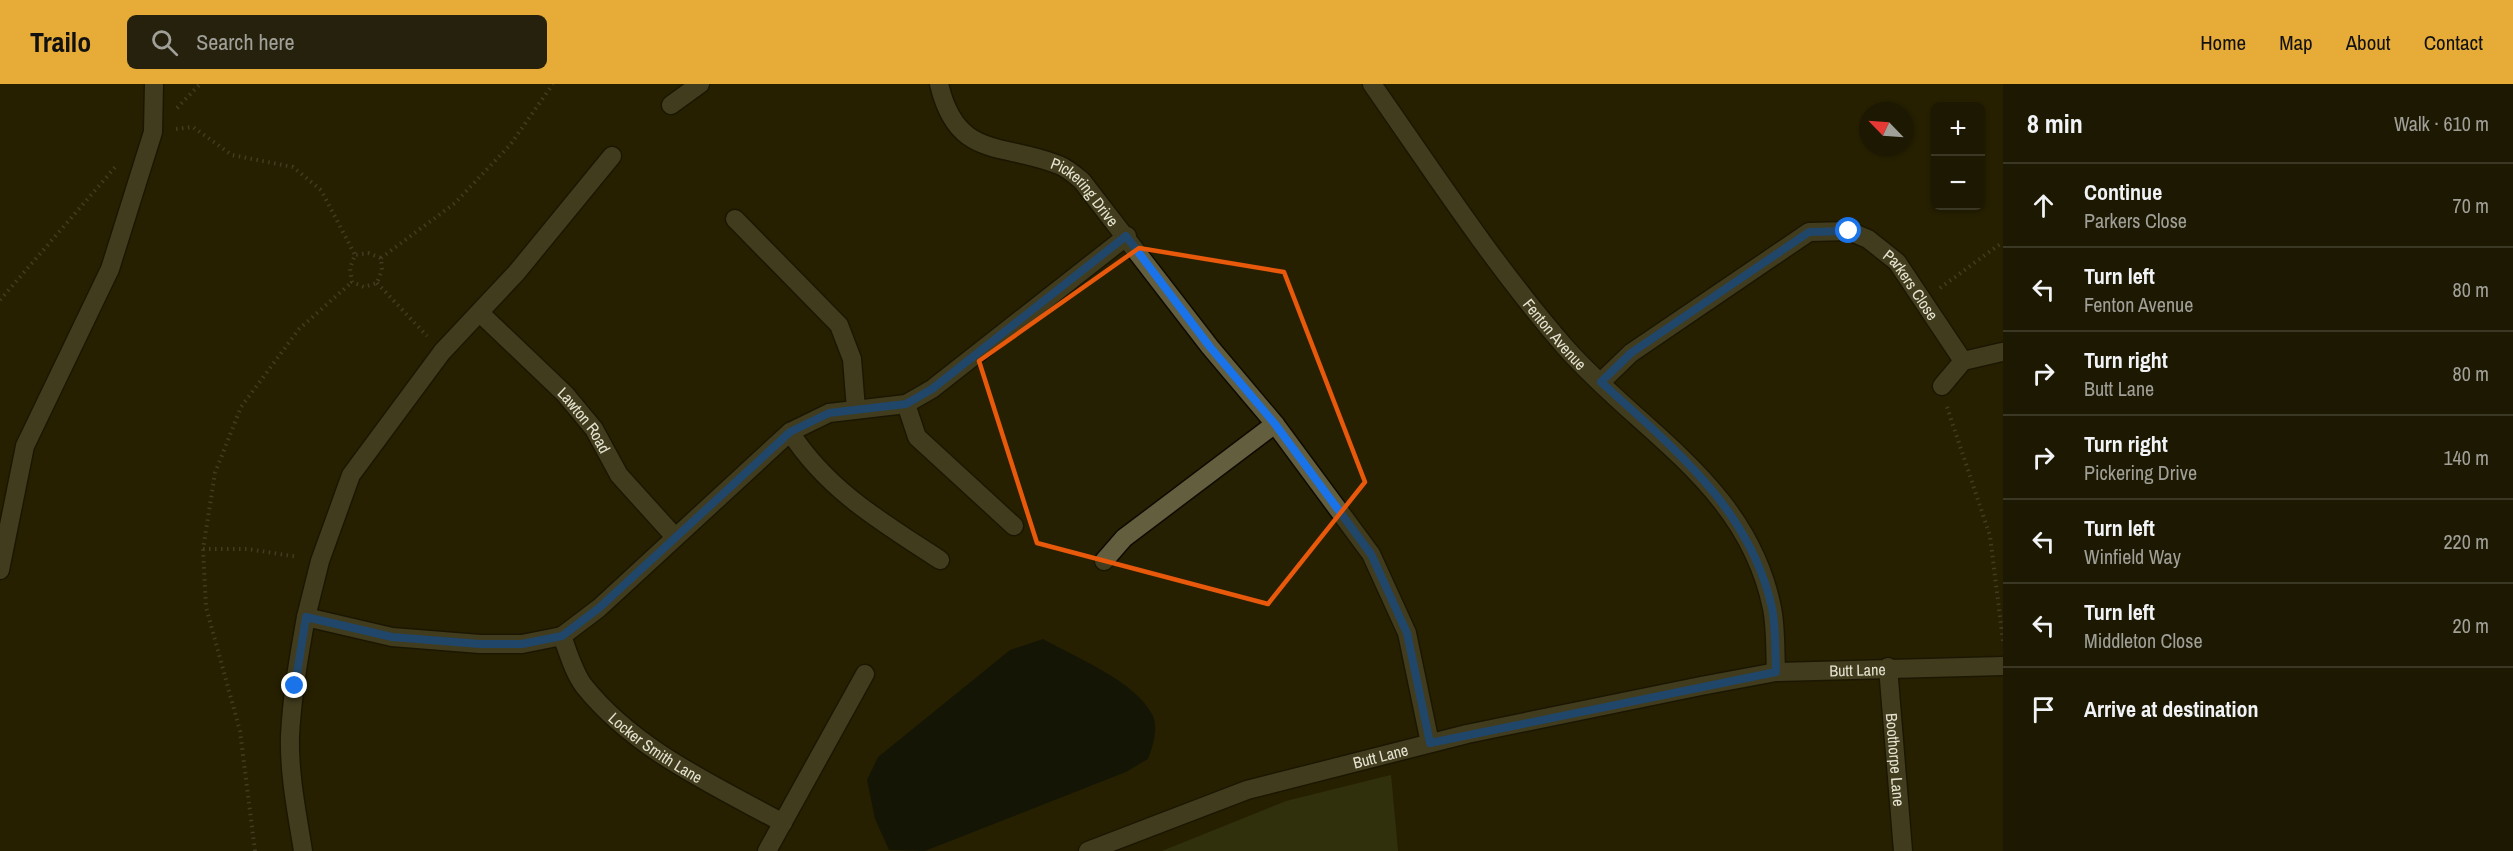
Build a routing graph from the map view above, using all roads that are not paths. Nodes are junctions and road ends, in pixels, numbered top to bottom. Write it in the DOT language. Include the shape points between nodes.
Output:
graph roads {
  1 [pos="154,84"];
  2 [pos="700,84"];
  3 [pos="939,84"];
  4 [pos="1372,84"];
  5 [pos="671,105"];
  6 [pos="612,156"];
  7 [pos="735,219"];
  8 [pos="1126,236"];
  9 [pos="480,313"];
  10 [pos="2002,352"];
  11 [pos="1963,361"];
  12 [pos="1601,382"];
  13 [pos="1946,393"];
  14 [pos="906,404"];
  15 [pos="856,409"];
  16 [pos="1275,424"];
  17 [pos="790,432"];
  18 [pos="1014,526"];
  19 [pos="675,537"];
  20 [pos="940,560"];
  21 [pos="1104,561"];
  22 [pos="0,570"];
  23 [pos="306,617"];
  24 [pos="562,636"];
  25 [pos="2003,666"];
  26 [pos="1888,667"];
  27 [pos="1776,672"];
  28 [pos="865,674"];
  29 [pos="1430,743"];
  30 [pos="783,823"];
  31 [pos="303,851"];
  32 [pos="767,851"];
  33 [pos="1088,851"];
  34 [pos="1903,851"];
  1 -- 22 [label="street" via="153,132 110,270 25,446"];
  2 -- 5 [label="street"];
  3 -- 8 [label="street, Pickering Drive" via="945,109 963,134 986,146 1061,165 1082,181"];
  4 -- 12 [label="street, Fenton Avenue" via="1488,250 1566,347"];
  6 -- 9 [label="street"];
  7 -- 15 [label="street" via="839,325 852,359"];
  8 -- 14 [label="street" via="932,389"];
  8 -- 16 [label="street, Pickering Drive" via="1210,347"];
  9 -- 19 [label="street, Lawton Road" via="565,394 594,429 619,475"];
  9 -- 23 [label="street" via="442,352 351,475 320,561"];
  10 -- 11 [label="street"];
  11 -- 12 [label="street, Parkers Close" via="1896,262 1868,239 1849,231 1809,232 1631,353"];
  11 -- 13 [label="street"];
  12 -- 27 [label="street, Fenton Avenue" via="1697,470 1747,537 1773,610"];
  14 -- 15 [label="street"];
  14 -- 18 [label="street" via="917,437"];
  15 -- 17 [label="street" via="829,413"];
  16 -- 21 [label="street" via="1124,538"];
  16 -- 29 [label="street, Pickering Drive" via="1371,554 1407,633"];
  17 -- 19 [label="street"];
  17 -- 20 [label="street" via="818,469 858,507"];
  19 -- 24 [label="street" via="599,608"];
  23 -- 24 [label="street" via="414,639 522,644"];
  23 -- 31 [label="street" via="290,737 291,777"];
  24 -- 30 [label="street, Locker Smith Lane" via="583,685 627,731"];
  25 -- 26 [label="street, Butt Lane"];
  26 -- 27 [label="street, Butt Lane"];
  26 -- 34 [label="street, Boothorpe Lane"];
  27 -- 29 [label="street, Butt Lane"];
  28 -- 30 [label="street"];
  29 -- 33 [label="street, Butt Lane" via="1247,790"];
  30 -- 32 [label="street"];
}
